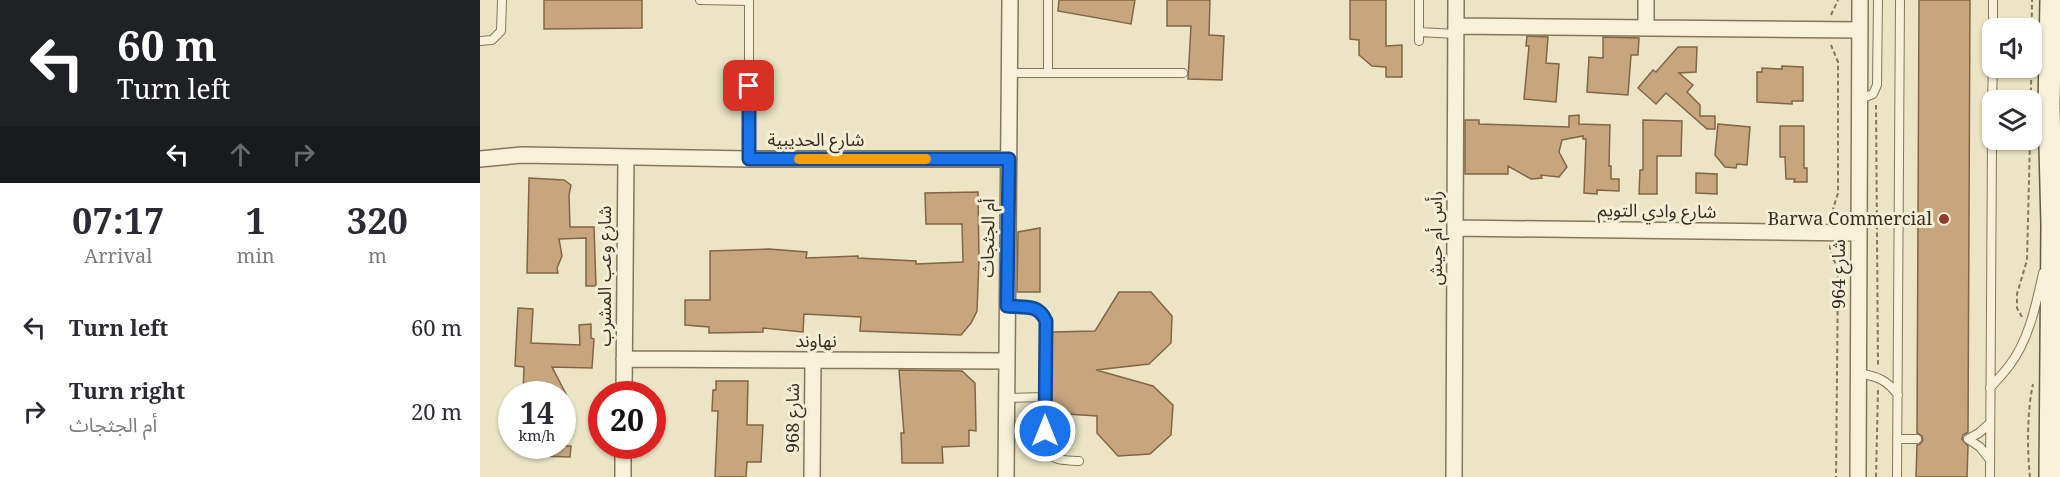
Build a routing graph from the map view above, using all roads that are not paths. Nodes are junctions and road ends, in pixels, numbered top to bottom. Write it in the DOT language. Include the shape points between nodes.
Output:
graph roads {
  1 [pos="502,0"];
  2 [pos="700,0"];
  3 [pos="1010,0"];
  4 [pos="1048,0"];
  5 [pos="1419,0"];
  6 [pos="1456,0"];
  7 [pos="1646,0"];
  8 [pos="1860,0"];
  9 [pos="1878,0"];
  10 [pos="1900,0"];
  11 [pos="1993,0"];
  12 [pos="2051,0"];
  13 [pos="749,1"];
  14 [pos="1993,18"];
  15 [pos="1646,28"];
  16 [pos="1456,30"];
  17 [pos="1860,30"];
  18 [pos="480,41"];
  19 [pos="1009,73"];
  20 [pos="1048,73"];
  21 [pos="1183,74"];
  22 [pos="2041,90"];
  23 [pos="1860,99"];
  24 [pos="2042,107"];
  25 [pos="2042,124"];
  26 [pos="2060,131"];
  27 [pos="1992,150"];
  28 [pos="626,157"];
  29 [pos="480,159"];
  30 [pos="749,159"];
  31 [pos="1009,159"];
  32 [pos="2052,225"];
  33 [pos="1455,228"];
  34 [pos="1859,233"];
  35 [pos="1007,306"];
  36 [pos="624,359"];
  37 [pos="813,360"];
  38 [pos="1007,361"];
  39 [pos="2055,371"];
  40 [pos="1858,373"];
  41 [pos="624,381"];
  42 [pos="1990,388"];
  43 [pos="1898,395"];
  44 [pos="1045,397"];
  45 [pos="1006,398"];
  46 [pos="1990,423"];
  47 [pos="2055,433"];
  48 [pos="1897,439"];
  49 [pos="1917,439"];
  50 [pos="623,459"];
  51 [pos="1990,460"];
  52 [pos="1079,461"];
  53 [pos="623,477"];
  54 [pos="812,477"];
  55 [pos="1006,477"];
  56 [pos="1455,477"];
  57 [pos="1858,477"];
  58 [pos="1897,477"];
  59 [pos="1990,477"];
  60 [pos="2050,477"];
  1 -- 18 [label="lane" via="501,31 492,40"];
  2 -- 13 [label="lane"];
  3 -- 19 [label="street, أم الجثجاث"];
  4 -- 20 [label="lane"];
  5 -- 16 [label="lane" via="1419,37"];
  6 -- 16 [label="street, رأس أم حيش"];
  7 -- 15 [label="street"];
  8 -- 17 [label="street, شارع 964"];
  9 -- 23 [label="lane" via="1878,80 1876,90"];
  10 -- 43 [label="lane"];
  11 -- 14 [label="lane"];
  12 -- 22 [label="street"];
  13 -- 30 [label="lane"];
  15 -- 16 [label="street"];
  15 -- 17 [label="street"];
  16 -- 33 [label="street, رأس أم حيش"];
  17 -- 23 [label="street, شارع 964"];
  19 -- 20 [label="lane"];
  19 -- 31 [label="street, أم الجثجاث"];
  20 -- 21 [label="lane"];
  23 -- 34 [label="street, شارع 964"];
  24 -- 26 [label="street"];
  25 -- 32 [label="street"];
  27 -- 42 [label="lane"];
  28 -- 29 [label="street, شارع الحديبية" via="522,155"];
  28 -- 30 [label="street, شارع الحديبية"];
  28 -- 36 [label="street, شارع وعب المشرب"];
  30 -- 31 [label="street, شارع الحديبية"];
  31 -- 35 [label="street, أم الجثجاث"];
  32 -- 39 [label="street"];
  32 -- 42 [label="lane" via="2029,328 2016,356"];
  33 -- 34 [label="street, شارع وادي التويم"];
  33 -- 56 [label="street, رأس أم حيش"];
  34 -- 40 [label="street, شارع 964"];
  35 -- 38 [label="street, أم الجثجاث"];
  35 -- 44 [label="lane" via="1036,308 1046,321"];
  36 -- 37 [label="street, نهاوند"];
  36 -- 41 [label="street, شارع وعب المشرب"];
  37 -- 38 [label="street, نهاوند"];
  37 -- 54 [label="street, شارع 968"];
  38 -- 45 [label="street, أم الجثجاث"];
  39 -- 47 [label="street"];
  40 -- 43 [label="lane" via="1878,377"];
  40 -- 57 [label="street, شارع 964"];
  42 -- 46 [label="lane"];
  43 -- 48 [label="lane"];
  44 -- 45 [label="lane"];
  44 -- 52 [label="lane" via="1045,449 1058,460"];
  45 -- 55 [label="street, أم الجثجاث"];
  46 -- 51 [label="lane"];
  46 -- 51 [label="lane" via="1968,439"];
  47 -- 60 [label="street"];
  48 -- 49 [label="lane"];
  48 -- 58 [label="lane"];
  50 -- 53 [label="street"];
  51 -- 59 [label="lane"];
}
